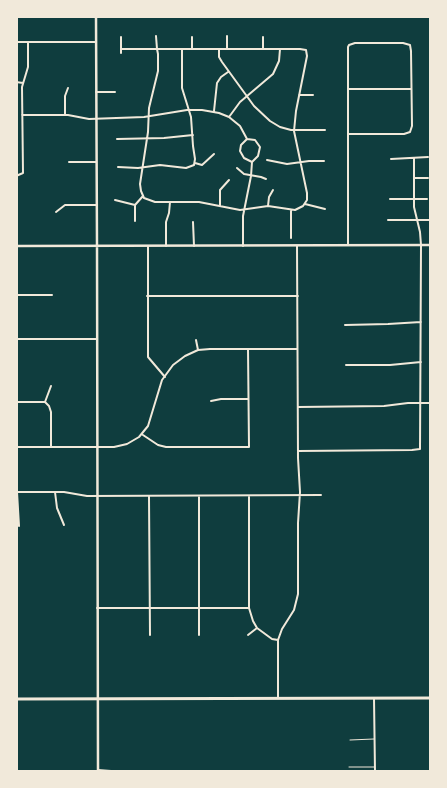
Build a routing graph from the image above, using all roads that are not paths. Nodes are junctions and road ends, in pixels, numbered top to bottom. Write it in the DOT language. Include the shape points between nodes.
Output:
graph roads {
  1 [pos="96,16"];
  2 [pos="156,36"];
  3 [pos="192,36"];
  4 [pos="227,36"];
  5 [pos="263,36"];
  6 [pos="121,37"];
  7 [pos="16,42"];
  8 [pos="28,42"];
  9 [pos="96,42"];
  10 [pos="121,49"];
  11 [pos="157,49"];
  12 [pos="182,49"];
  13 [pos="192,49"];
  14 [pos="219,49"];
  15 [pos="227,49"];
  16 [pos="263,49"];
  17 [pos="280,49"];
  18 [pos="121,53"];
  19 [pos="229,71"];
  20 [pos="16,82"];
  21 [pos="23,83"];
  22 [pos="68,88"];
  23 [pos="348,88"];
  24 [pos="412,88"];
  25 [pos="96,92"];
  26 [pos="115,92"];
  27 [pos="299,94"];
  28 [pos="313,95"];
  29 [pos="247,96"];
  30 [pos="190,110"];
  31 [pos="214,112"];
  32 [pos="22,115"];
  33 [pos="65,115"];
  34 [pos="148,116"];
  35 [pos="230,117"];
  36 [pos="96,119"];
  37 [pos="325,130"];
  38 [pos="294,131"];
  39 [pos="348,134"];
  40 [pos="193,135"];
  41 [pos="17,137"];
  42 [pos="22,137"];
  43 [pos="147,138"];
  44 [pos="247,138"];
  45 [pos="117,139"];
  46 [pos="214,154"];
  47 [pos="428,157"];
  48 [pos="391,159"];
  49 [pos="414,159"];
  50 [pos="267,160"];
  51 [pos="324,161"];
  52 [pos="69,162"];
  53 [pos="96,162"];
  54 [pos="252,162"];
  55 [pos="301,162"];
  56 [pos="195,163"];
  57 [pos="118,167"];
  58 [pos="142,167"];
  59 [pos="237,168"];
  60 [pos="16,176"];
  61 [pos="251,176"];
  62 [pos="414,178"];
  63 [pos="428,178"];
  64 [pos="266,179"];
  65 [pos="229,180"];
  66 [pos="273,190"];
  67 [pos="143,196"];
  68 [pos="390,199"];
  69 [pos="414,199"];
  70 [pos="427,199"];
  71 [pos="115,200"];
  72 [pos="170,202"];
  73 [pos="305,204"];
  74 [pos="96,205"];
  75 [pos="135,205"];
  76 [pos="220,206"];
  77 [pos="268,206"];
  78 [pos="244,209"];
  79 [pos="325,209"];
  80 [pos="291,210"];
  81 [pos="56,212"];
  82 [pos="388,220"];
  83 [pos="417,220"];
  84 [pos="430,220"];
  85 [pos="135,222"];
  86 [pos="193,222"];
  87 [pos="291,238"];
  88 [pos="348,245"];
  89 [pos="421,245"];
  90 [pos="431,245"];
  91 [pos="16,246"];
  92 [pos="97,246"];
  93 [pos="148,246"];
  94 [pos="166,246"];
  95 [pos="194,246"];
  96 [pos="243,246"];
  97 [pos="297,246"];
  98 [pos="16,295"];
  99 [pos="52,295"];
  100 [pos="147,296"];
  101 [pos="298,296"];
  102 [pos="421,322"];
  103 [pos="346,324"];
  104 [pos="97,339"];
  105 [pos="16,340"];
  106 [pos="196,340"];
  107 [pos="248,349"];
  108 [pos="298,349"];
  109 [pos="198,350"];
  110 [pos="421,362"];
  111 [pos="346,365"];
  112 [pos="164,377"];
  113 [pos="51,386"];
  114 [pos="248,399"];
  115 [pos="211,401"];
  116 [pos="16,402"];
  117 [pos="45,402"];
  118 [pos="421,402"];
  119 [pos="431,402"];
  120 [pos="298,407"];
  121 [pos="142,434"];
  122 [pos="16,447"];
  123 [pos="51,447"];
  124 [pos="97,447"];
  125 [pos="298,451"];
  126 [pos="17,492"];
  127 [pos="56,492"];
  128 [pos="97,496"];
  129 [pos="149,496"];
  130 [pos="199,496"];
  131 [pos="249,496"];
  132 [pos="300,496"];
  133 [pos="321,496"];
  134 [pos="64,525"];
  135 [pos="19,526"];
  136 [pos="97,608"];
  137 [pos="150,608"];
  138 [pos="200,608"];
  139 [pos="249,608"];
  140 [pos="257,628"];
  141 [pos="150,635"];
  142 [pos="199,635"];
  143 [pos="248,635"];
  144 [pos="278,640"];
  145 [pos="278,698"];
  146 [pos="374,698"];
  147 [pos="431,698"];
  148 [pos="16,699"];
  149 [pos="97,699"];
  150 [pos="374,739"];
  151 [pos="350,740"];
  152 [pos="349,767"];
  153 [pos="375,767"];
  154 [pos="98,771"];
  155 [pos="124,772"];
  156 [pos="375,772"];
  1 -- 9 [label="main road"];
  2 -- 11 [label="street"];
  3 -- 13 [label="street"];
  4 -- 15 [label="street"];
  5 -- 16 [label="street"];
  6 -- 10 [label="street"];
  7 -- 8 [label="street"];
  8 -- 9 [label="street"];
  8 -- 21 [label="street" via="28,67"];
  9 -- 25 [label="main road"];
  10 -- 11 [label="street"];
  10 -- 18 [label="street"];
  11 -- 12 [label="street"];
  11 -- 34 [label="street" via="158,73"];
  12 -- 13 [label="street"];
  12 -- 30 [label="street" via="182,87"];
  13 -- 14 [label="street"];
  14 -- 15 [label="street"];
  14 -- 19 [label="street" via="220,59"];
  15 -- 16 [label="street"];
  16 -- 17 [label="street"];
  17 -- 27 [label="street" via="302,49 307,53"];
  17 -- 29 [label="street" via="273,74"];
  19 -- 29 [label="street"];
  19 -- 31 [label="street" via="217,83"];
  20 -- 21 [label="street"];
  21 -- 32 [label="street"];
  22 -- 33 [label="street"];
  23 -- 24 [label="street"];
  23 -- 24 [label="street" via="349,45 355,43 410,45"];
  23 -- 39 [label="street"];
  24 -- 39 [label="street" via="410,132"];
  25 -- 26 [label="street"];
  25 -- 36 [label="main road"];
  27 -- 28 [label="street"];
  27 -- 38 [label="street"];
  29 -- 35 [label="street"];
  29 -- 38 [label="street" via="273,123"];
  30 -- 31 [label="street"];
  30 -- 34 [label="street"];
  30 -- 40 [label="street"];
  31 -- 35 [label="street"];
  32 -- 33 [label="street"];
  32 -- 42 [label="street"];
  33 -- 36 [label="street"];
  34 -- 36 [label="street"];
  34 -- 43 [label="street"];
  35 -- 44 [label="street"];
  36 -- 53 [label="main road"];
  37 -- 38 [label="street"];
  38 -- 55 [label="street"];
  39 -- 88 [label="street"];
  40 -- 43 [label="street"];
  40 -- 56 [label="street"];
  41 -- 42 [label="street"];
  42 -- 60 [label="street" via="22,173"];
  43 -- 45 [label="street"];
  43 -- 58 [label="street"];
  44 -- 54 [label="street" via="240,153"];
  44 -- 54 [label="street" via="255,140 260,147"];
  46 -- 56 [label="street" via="202,165"];
  47 -- 49 [label="street"];
  48 -- 49 [label="street"];
  49 -- 62 [label="street"];
  50 -- 55 [label="street" via="283,164"];
  51 -- 55 [label="street"];
  52 -- 53 [label="street"];
  53 -- 74 [label="main road"];
  54 -- 61 [label="street"];
  55 -- 73 [label="street" via="307,193"];
  56 -- 58 [label="street" via="186,168"];
  57 -- 58 [label="street"];
  58 -- 67 [label="street" via="140,187"];
  59 -- 61 [label="street"];
  61 -- 64 [label="street"];
  61 -- 78 [label="street"];
  62 -- 63 [label="street"];
  62 -- 69 [label="street"];
  65 -- 76 [label="street" via="220,190"];
  66 -- 77 [label="street"];
  67 -- 72 [label="street" via="151,201"];
  67 -- 75 [label="street"];
  68 -- 69 [label="street"];
  69 -- 70 [label="street"];
  69 -- 83 [label="street"];
  71 -- 75 [label="street"];
  72 -- 76 [label="street"];
  72 -- 94 [label="street"];
  73 -- 79 [label="street"];
  73 -- 80 [label="street"];
  74 -- 81 [label="street" via="65,205"];
  74 -- 92 [label="main road"];
  75 -- 85 [label="street"];
  76 -- 78 [label="street"];
  77 -- 78 [label="street"];
  77 -- 80 [label="street"];
  78 -- 96 [label="street"];
  80 -- 87 [label="street"];
  82 -- 83 [label="street"];
  83 -- 84 [label="street"];
  83 -- 89 [label="street"];
  86 -- 95 [label="street"];
  88 -- 89 [label="main road"];
  88 -- 97 [label="main road"];
  89 -- 90 [label="main road"];
  89 -- 102 [label="street"];
  91 -- 92 [label="main road"];
  92 -- 93 [label="main road"];
  92 -- 104 [label="main road"];
  93 -- 94 [label="main road"];
  93 -- 100 [label="street"];
  94 -- 95 [label="main road"];
  95 -- 96 [label="main road"];
  96 -- 97 [label="main road"];
  97 -- 101 [label="street"];
  98 -- 99 [label="street"];
  100 -- 101 [label="street"];
  100 -- 112 [label="street" via="148,357"];
  101 -- 108 [label="street"];
  102 -- 103 [label="street"];
  102 -- 110 [label="street"];
  104 -- 105 [label="street"];
  104 -- 124 [label="main road"];
  106 -- 109 [label="street"];
  107 -- 108 [label="street"];
  107 -- 109 [label="street"];
  107 -- 114 [label="street"];
  108 -- 120 [label="street"];
  109 -- 112 [label="street" via="180,359"];
  110 -- 111 [label="street"];
  110 -- 118 [label="street"];
  112 -- 121 [label="street" via="150,422"];
  113 -- 117 [label="street"];
  114 -- 115 [label="street"];
  114 -- 121 [label="street" via="248,447 166,447"];
  116 -- 117 [label="street"];
  117 -- 123 [label="street" via="51,412"];
  118 -- 119 [label="street"];
  118 -- 120 [label="street"];
  118 -- 125 [label="street" via="420,449"];
  120 -- 125 [label="street"];
  121 -- 124 [label="street" via="122,446"];
  122 -- 123 [label="street"];
  123 -- 124 [label="street"];
  124 -- 128 [label="main road"];
  125 -- 132 [label="street"];
  126 -- 127 [label="street"];
  126 -- 135 [label="street"];
  127 -- 128 [label="street"];
  127 -- 134 [label="street" via="57,508"];
  128 -- 129 [label="street"];
  128 -- 136 [label="main road"];
  129 -- 130 [label="street"];
  129 -- 137 [label="street"];
  130 -- 131 [label="street"];
  130 -- 138 [label="street"];
  131 -- 132 [label="street"];
  131 -- 139 [label="street"];
  132 -- 133 [label="street"];
  132 -- 144 [label="street" via="298,598"];
  136 -- 137 [label="street"];
  136 -- 149 [label="main road"];
  137 -- 138 [label="street"];
  137 -- 141 [label="street"];
  138 -- 139 [label="street"];
  138 -- 142 [label="street"];
  139 -- 140 [label="street"];
  140 -- 143 [label="street"];
  140 -- 144 [label="street"];
  144 -- 145 [label="street"];
  145 -- 146 [label="main road"];
  145 -- 149 [label="main road"];
  146 -- 147 [label="main road"];
  146 -- 150 [label="street"];
  148 -- 149 [label="main road"];
  149 -- 154 [label="main road"];
  150 -- 151 [label="lane"];
  150 -- 153 [label="street"];
  152 -- 153 [label="lane"];
  153 -- 156 [label="street"];
  154 -- 155 [label="street"];
}
